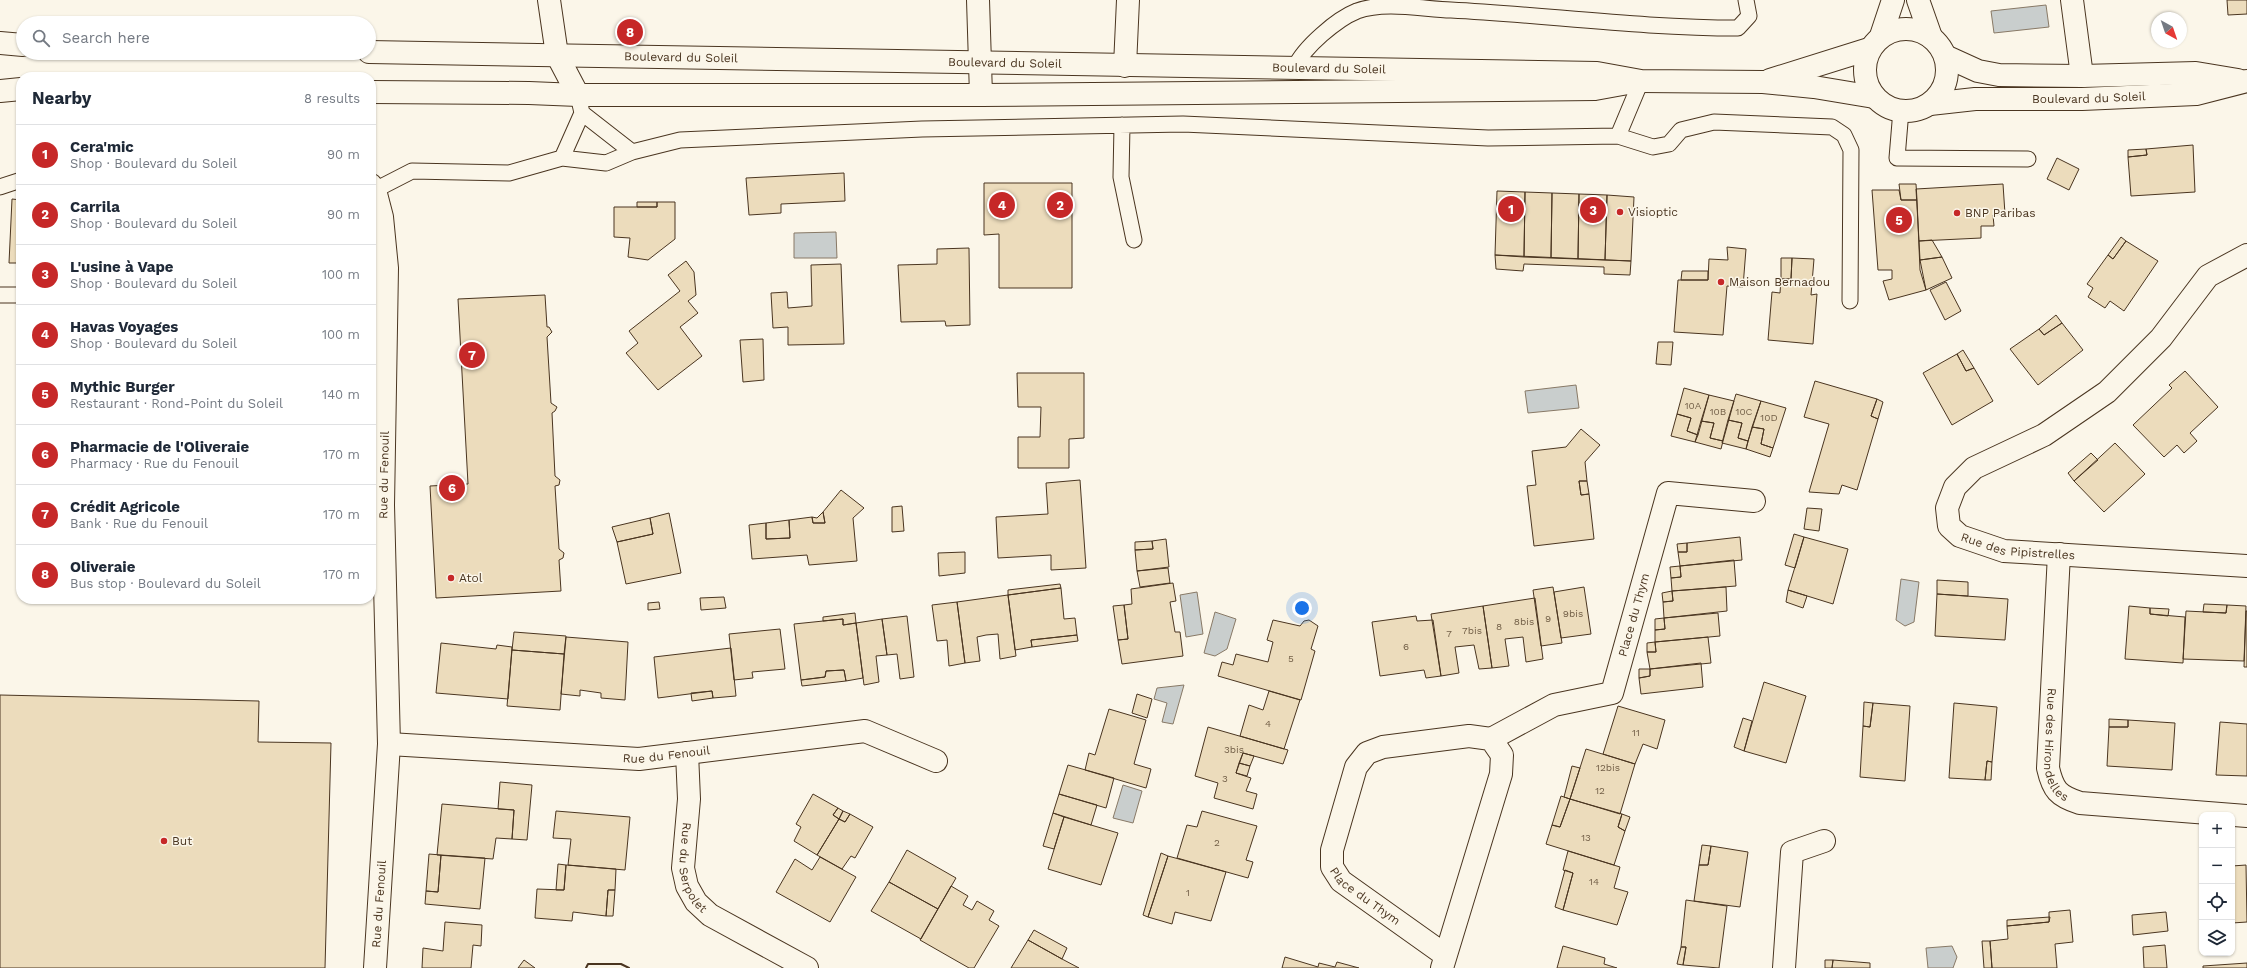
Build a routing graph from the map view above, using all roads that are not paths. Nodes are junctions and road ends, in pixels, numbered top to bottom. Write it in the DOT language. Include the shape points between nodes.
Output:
graph roads {
  1 [pos="548,0"];
  2 [pos="978,0"];
  3 [pos="1128,0"];
  4 [pos="1746,0"];
  5 [pos="1893,0"];
  6 [pos="1918,0"];
  7 [pos="2072,0"];
  8 [pos="1931,37"];
  9 [pos="1875,42"];
  10 [pos="0,44"];
  11 [pos="16,45"];
  12 [pos="376,52"];
  13 [pos="557,55"];
  14 [pos="1945,56"];
  15 [pos="981,62"];
  16 [pos="1125,66"];
  17 [pos="1295,67"];
  18 [pos="2082,76"];
  19 [pos="1641,81"];
  20 [pos="2247,81"];
  21 [pos="1763,82"];
  22 [pos="376,92"];
  23 [pos="981,95"];
  24 [pos="1874,97"];
  25 [pos="580,104"];
  26 [pos="1930,104"];
  27 [pos="1901,110"];
  28 [pos="1122,125"];
  29 [pos="1618,136"];
  30 [pos="632,152"];
  31 [pos="562,158"];
  32 [pos="2028,160"];
  33 [pos="16,182"];
  34 [pos="0,187"];
  35 [pos="376,187"];
  36 [pos="376,198"];
  37 [pos="1134,240"];
  38 [pos="2247,255"];
  39 [pos="379,271"];
  40 [pos="0,295"];
  41 [pos="16,295"];
  42 [pos="1850,301"];
  43 [pos="1754,501"];
  44 [pos="2059,554"];
  45 [pos="2247,566"];
  46 [pos="1491,739"];
  47 [pos="389,744"];
  48 [pos="687,754"];
  49 [pos="936,761"];
  50 [pos="2247,816"];
  51 [pos="1824,841"];
  52 [pos="1444,961"];
  53 [pos="375,968"];
  54 [pos="808,968"];
  55 [pos="1784,968"];
  1 -- 13 [label="street"];
  2 -- 15 [label="street"];
  3 -- 16 [label="street"];
  4 -- 17 [label="lane" via="1749,16 1738,28 1688,28 1497,12 1385,7 1357,11 1329,29 1299,58"];
  5 -- 9 [label="street"];
  6 -- 8 [label="street"];
  7 -- 18 [label="street"];
  8 -- 9 [label="street" via="1907,28"];
  8 -- 14 [label="street"];
  9 -- 21 [label="street, Boulevard du Soleil"];
  9 -- 24 [label="street" via="1864,74"];
  10 -- 11 [label="street"];
  12 -- 13 [label="street, Boulevard du Soleil"];
  13 -- 15 [label="street, Boulevard du Soleil"];
  13 -- 25 [label="street"];
  14 -- 18 [label="street, Boulevard du Soleil" via="1978,71 1999,75"];
  14 -- 26 [label="street" via="1946,83"];
  15 -- 16 [label="street, Boulevard du Soleil"];
  15 -- 23 [label="street"];
  16 -- 17 [label="street, Boulevard du Soleil"];
  17 -- 19 [label="street, Boulevard du Soleil" via="1597,73"];
  18 -- 20 [label="street, Boulevard du Soleil" via="2196,73"];
  19 -- 21 [label="street, Boulevard du Soleil"];
  19 -- 23 [label="street, Boulevard du Soleil" via="1595,89"];
  19 -- 29 [label="lane"];
  20 -- 26 [label="street, Boulevard du Soleil" via="2196,94 2082,99 1975,98"];
  21 -- 24 [label="street, Boulevard du Soleil"];
  22 -- 25 [label="street, Boulevard du Soleil" via="529,92"];
  23 -- 25 [label="street, Boulevard du Soleil"];
  24 -- 27 [label="street" via="1890,109"];
  25 -- 30 [label="lane"];
  25 -- 31 [label="lane"];
  26 -- 27 [label="street" via="1911,111"];
  27 -- 32 [label="lane" via="1897,158"];
  28 -- 29 [label="lane" via="1183,124 1488,138"];
  28 -- 30 [label="lane" via="922,129 680,140"];
  28 -- 37 [label="lane" via="1121,177"];
  29 -- 42 [label="lane" via="1653,147 1669,144 1681,130 1714,122 1832,127 1844,135 1852,157"];
  30 -- 31 [label="lane" via="606,162"];
  31 -- 35 [label="lane" via="509,173 412,171"];
  33 -- 34 [label="lane"];
  36 -- 39 [label="street, Rue du Fenouil" via="382,217"];
  38 -- 44 [label="street, Rue des Pipistrelles" via="2208,276 2162,338 2107,392 2044,435 1974,468 1955,487 1947,508 1949,526 1960,536 2004,550"];
  39 -- 47 [label="street, Rue du Fenouil"];
  40 -- 41 [label="lane"];
  43 -- 46 [label="street, Place du Thym" via="1668,493 1612,693 1554,705"];
  44 -- 45 [label="street, Rue des Pipistrelles"];
  44 -- 50 [label="street, Rue des Hirondelles" via="2048,768 2052,785 2063,798 2080,803"];
  46 -- 52 [label="street, Place du Thym" via="1502,755 1501,774"];
  46 -- 52 [label="street, Place du Thym" via="1469,736 1383,747 1367,753 1356,767 1332,850 1332,867 1341,881"];
  47 -- 48 [label="street, Rue du Fenouil" via="639,759"];
  47 -- 53 [label="street, Rue du Fenouil"];
  48 -- 49 [label="street, Rue du Fenouil" via="865,731"];
  48 -- 54 [label="street, Rue du Serpolet" via="689,799 683,868 687,886 696,902 710,915"];
  51 -- 55 [label="street" via="1792,852"];
}
